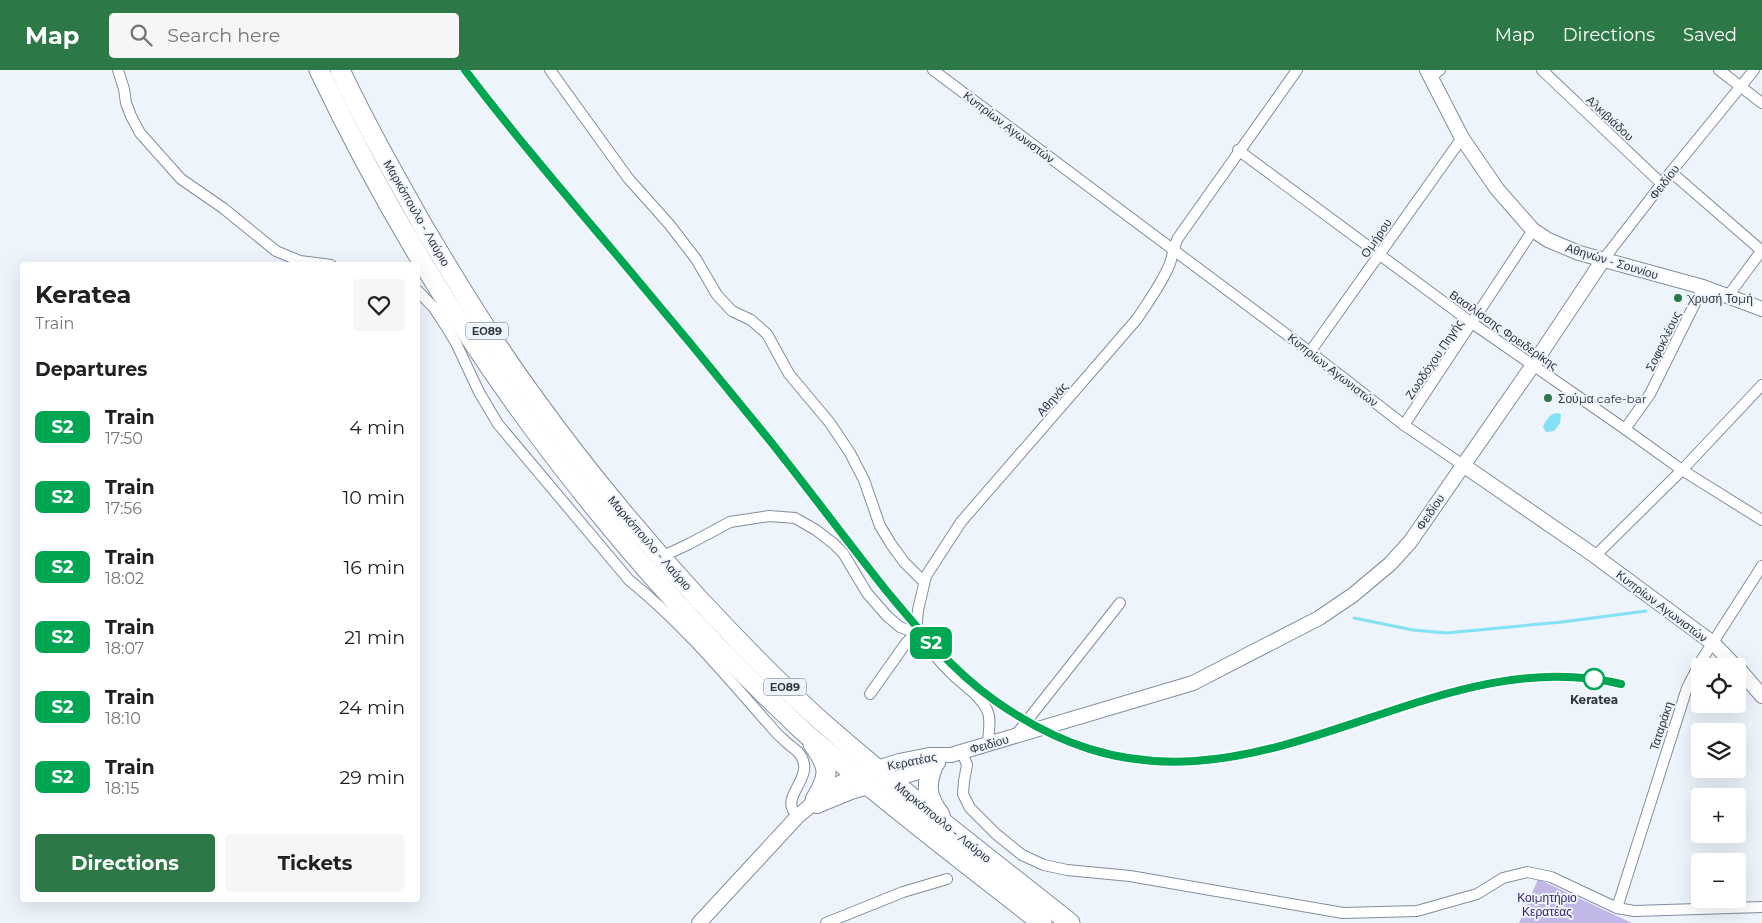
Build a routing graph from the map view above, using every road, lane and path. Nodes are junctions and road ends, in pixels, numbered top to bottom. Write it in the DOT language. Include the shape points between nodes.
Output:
graph roads {
  1 [pos="118,70"];
  2 [pos="319,70"];
  3 [pos="340,70"];
  4 [pos="550,70"];
  5 [pos="933,70"];
  6 [pos="1297,70"];
  7 [pos="1542,70"];
  8 [pos="1719,70"];
  9 [pos="1754,70"];
  10 [pos="1433,72"];
  11 [pos="1742,87"];
  12 [pos="1762,103"];
  13 [pos="1462,138"];
  14 [pos="1238,150"];
  15 [pos="1671,172"];
  16 [pos="1662,184"];
  17 [pos="1533,230"];
  18 [pos="1173,249"];
  19 [pos="1762,251"];
  20 [pos="1379,256"];
  21 [pos="1603,260"];
  22 [pos="308,262"];
  23 [pos="1703,287"];
  24 [pos="420,293"];
  25 [pos="1728,296"];
  26 [pos="1762,309"];
  27 [pos="1472,323"];
  28 [pos="1310,352"];
  29 [pos="1533,365"];
  30 [pos="1762,386"];
  31 [pos="1404,425"];
  32 [pos="1625,429"];
  33 [pos="1463,464"];
  34 [pos="1682,470"];
  35 [pos="1762,520"];
  36 [pos="1595,556"];
  37 [pos="661,557"];
  38 [pos="1762,566"];
  39 [pos="924,582"];
  40 [pos="1120,603"];
  41 [pos="916,633"];
  42 [pos="1714,644"];
  43 [pos="1727,658"];
  44 [pos="1746,678"];
  45 [pos="870,694"];
  46 [pos="1762,696"];
  47 [pos="805,733"];
  48 [pos="1015,737"];
  49 [pos="988,744"];
  50 [pos="956,753"];
  51 [pos="933,766"];
  52 [pos="876,768"];
  53 [pos="863,781"];
  54 [pos="892,781"];
  55 [pos="815,800"];
  56 [pos="798,816"];
  57 [pos="950,828"];
  58 [pos="947,878"];
  59 [pos="1762,907"];
  60 [pos="1617,908"];
  61 [pos="698,923"];
  62 [pos="826,923"];
  63 [pos="1042,923"];
  64 [pos="1070,923"];
  1 -- 22 [label="street" via="126,103 140,132 181,179 276,251"];
  2 -- 47 [label="highway, Μαρκόπουλο - Λαύριο / ΕΟ89" via="342,118 441,293 517,407 603,519 656,579"];
  3 -- 37 [label="highway, Μαρκόπουλο - Λαύριο / ΕΟ89" via="409,200 497,346 585,466"];
  4 -- 39 [label="street" via="628,178 696,259 717,295 732,311 752,320 767,334 789,374 830,423 850,453 864,480 880,526 891,544"];
  5 -- 18 [label="street, Κυπρίων Αγωνιστών"];
  6 -- 14 [label="street, Αθηνάς"];
  7 -- 16 [label="street, Αλκιβιάδου"];
  8 -- 11 [label="street"];
  9 -- 11 [label="street, Φειδίου"];
  10 -- 13 [label="main road, Αθηνών - Σουνίου"];
  11 -- 12 [label="street"];
  11 -- 15 [label="street, Φειδίου"];
  13 -- 17 [label="main road, Αθηνών - Σουνίου" via="1497,189"];
  13 -- 20 [label="street, Ομήρου"];
  14 -- 18 [label="street, Αθηνάς"];
  14 -- 20 [label="street, Βασιλίσσης Φρειδερίκης"];
  15 -- 16 [label="street, Φειδίου"];
  15 -- 19 [label="street"];
  16 -- 21 [label="street, Φειδίου"];
  17 -- 21 [label="main road, Αθηνών - Σουνίου" via="1563,247"];
  17 -- 27 [label="street, Ζωοδόχου Πηγής"];
  18 -- 28 [label="street, Κυπρίων Αγωνιστών"];
  18 -- 39 [label="street, Αθηνάς" via="1161,282 1137,319 961,522"];
  19 -- 25 [label="street"];
  20 -- 27 [label="street, Βασιλίσσης Φρειδερίκης"];
  20 -- 28 [label="street, Ομήρου"];
  21 -- 23 [label="main road, Αθηνών - Σουνίου"];
  21 -- 29 [label="main road, Φειδίου"];
  23 -- 25 [label="main road, Αθηνών - Σουνίου"];
  23 -- 32 [label="street, Σοφοκλέους" via="1650,394"];
  24 -- 56 [label="street" via="448,328 498,424 629,580 654,600 798,752 804,770 790,803"];
  25 -- 26 [label="main road, Αθηνών - Σουνίου"];
  27 -- 29 [label="street, Βασιλίσσης Φρειδερίκης"];
  27 -- 31 [label="street, Ζωοδόχου Πηγής"];
  28 -- 31 [label="street, Κυπρίων Αγωνιστών"];
  29 -- 32 [label="street, Βασιλίσσης Φρειδερίκης"];
  29 -- 33 [label="main road, Φειδίου"];
  30 -- 34 [label="street"];
  31 -- 33 [label="street, Κυπρίων Αγωνιστών"];
  32 -- 34 [label="street, Βασιλίσσης Φρειδερίκης"];
  33 -- 36 [label="main road, Κυπρίων Αγωνιστών"];
  33 -- 48 [label="main road, Φειδίου" via="1410,542 1390,564 1319,618 1193,683"];
  34 -- 35 [label="street, Βασιλίσσης Φρειδερίκης"];
  34 -- 36 [label="street"];
  36 -- 42 [label="main road, Κυπρίων Αγωνιστών"];
  37 -- 41 [label="street" via="730,522 769,516 795,518 834,544 843,553 867,594 900,627"];
  37 -- 52 [label="highway, Μαρκόπουλο - Λαύριο / ΕΟ89" via="768,671"];
  38 -- 42 [label="street, Ταταράκη"];
  39 -- 41 [label="street, Αθηνάς"];
  40 -- 48 [label="street"];
  41 -- 45 [label="street" via="906,642"];
  41 -- 49 [label="street" via="987,710 990,722"];
  42 -- 43 [label="main road, Κυπρίων Αγωνιστών"];
  42 -- 60 [label="street, Ταταράκη" via="1687,688"];
  44 -- 46 [label="main road, Κυπρίων Αγωνιστών"];
  47 -- 53 [label="highway, Μαρκόπουλο - Λαύριο / ΕΟ89"];
  47 -- 55 [label="highway" via="825,763 826,779"];
  48 -- 49 [label="main road, Φειδίου"];
  49 -- 50 [label="main road, Φειδίου"];
  50 -- 51 [label="main road, Κερατέας"];
  50 -- 52 [label="main road, Κερατέας" via="930,755"];
  50 -- 60 [label="street" via="967,764 963,794 970,808 1022,855 1044,865 1130,876 1343,913 1417,911 1477,894 1502,878 1527,872 1551,878"];
  51 -- 54 [label="main road, Κερατέας"];
  51 -- 57 [label="highway" via="928,781 930,800"];
  52 -- 53 [label="main road, Κερατέας"];
  52 -- 54 [label="highway, Μαρκόπουλο - Λαύριο / ΕΟ89"];
  53 -- 54 [label="main road, Κερατέας"];
  53 -- 55 [label="main road" via="834,786"];
  53 -- 56 [label="main road"];
  53 -- 63 [label="highway, Μαρκόπουλο - Λαύριο / ΕΟ89"];
  54 -- 57 [label="highway, Μαρκόπουλο - Λαύριο / ΕΟ89"];
  55 -- 56 [label="main road"];
  56 -- 61 [label="main road"];
  57 -- 64 [label="highway, Μαρκόπουλο - Λαύριο / ΕΟ89"];
  58 -- 62 [label="street"];
  59 -- 60 [label="street" via="1648,912"];
}
